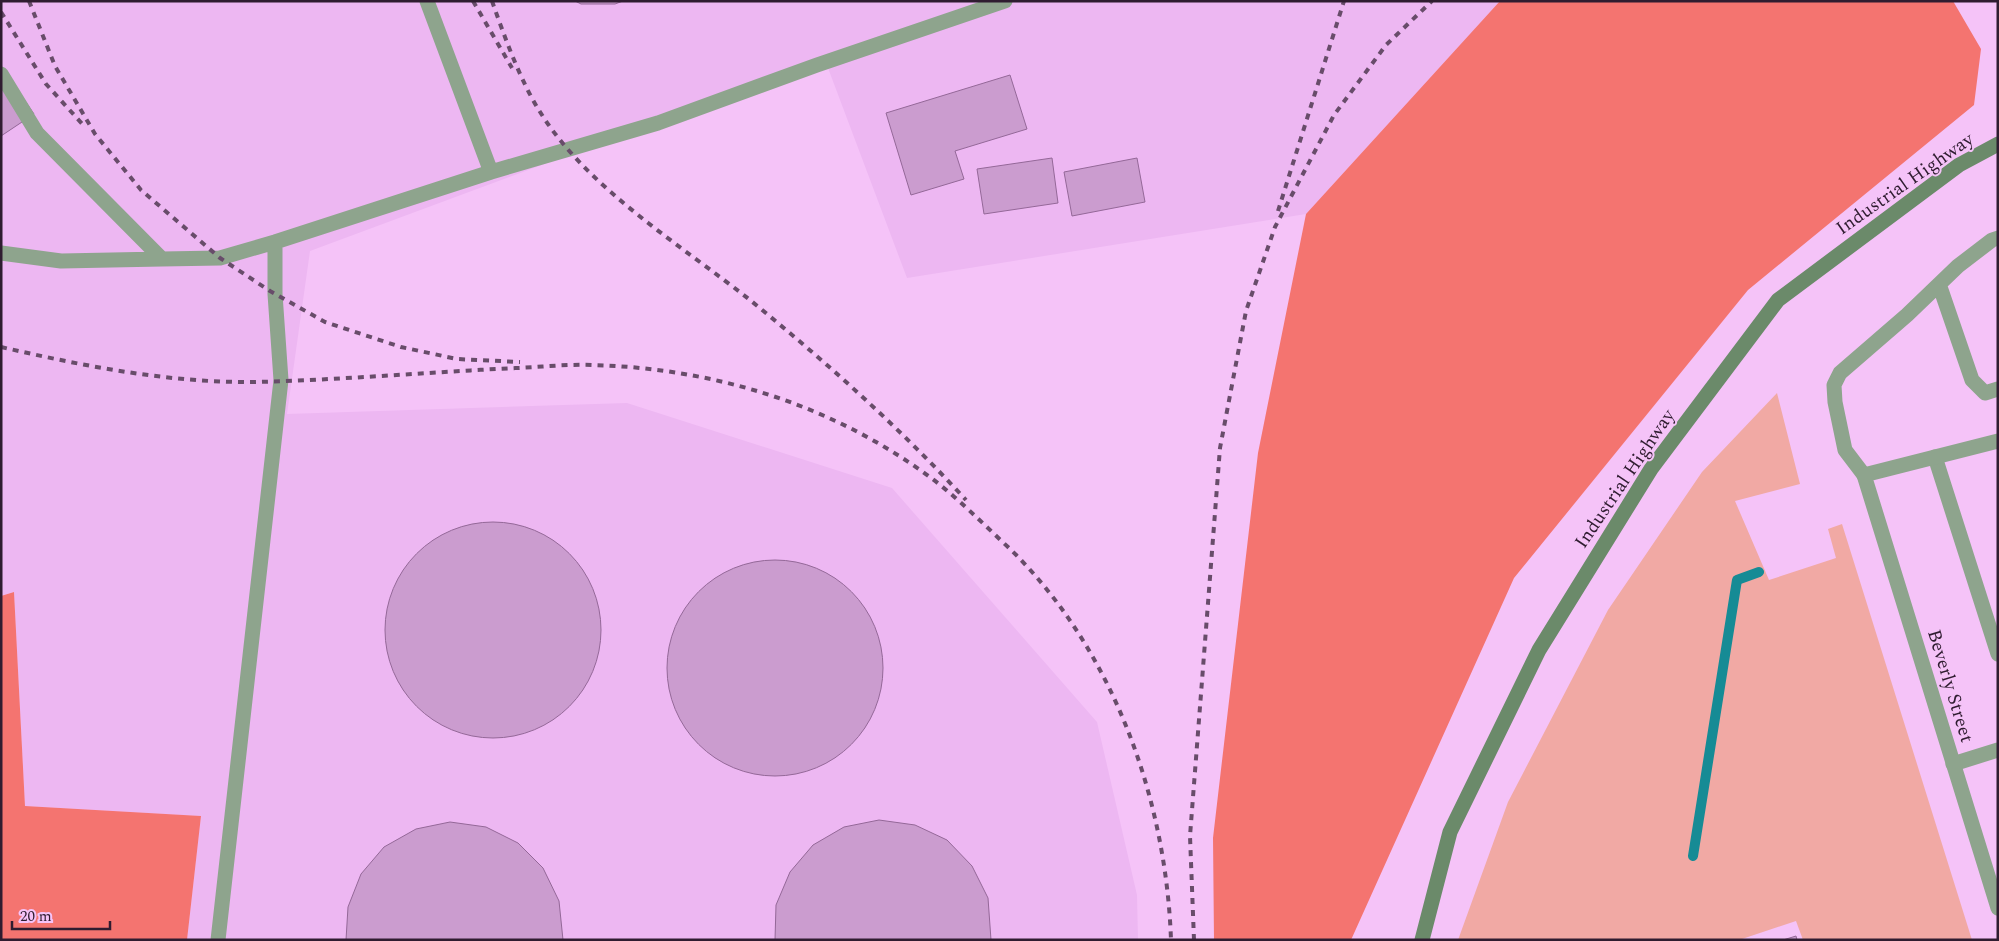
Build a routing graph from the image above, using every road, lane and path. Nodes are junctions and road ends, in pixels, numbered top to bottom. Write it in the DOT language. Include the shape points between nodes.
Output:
graph roads {
  1 [pos="427,1"];
  2 [pos="1005,1"];
  3 [pos="1,74"];
  4 [pos="1998,144"];
  5 [pos="491,172"];
  6 [pos="1998,238"];
  7 [pos="275,242"];
  8 [pos="1,253"];
  9 [pos="162,259"];
  10 [pos="1939,284"];
  11 [pos="1998,389"];
  12 [pos="1998,442"];
  13 [pos="1935,457"];
  14 [pos="1864,475"];
  15 [pos="1998,654"];
  16 [pos="1998,750"];
  17 [pos="1953,764"];
  18 [pos="1998,908"];
  19 [pos="218,940"];
  20 [pos="1422,940"];
  1 -- 5 [label="street"];
  2 -- 5 [label="street" via="658,123"];
  3 -- 9 [label="street" via="37,133"];
  4 -- 20 [label="main road, Industrial Highway" via="1959,165 1778,300 1651,469 1539,650 1450,832"];
  5 -- 7 [label="street"];
  6 -- 10 [label="street" via="1958,266"];
  7 -- 9 [label="street" via="220,258"];
  7 -- 19 [label="street" via="281,380"];
  8 -- 9 [label="street" via="61,261"];
  10 -- 11 [label="street" via="1972,380 1986,392"];
  10 -- 14 [label="street" via="1840,373 1834,385 1845,450"];
  12 -- 13 [label="street"];
  13 -- 14 [label="street"];
  13 -- 15 [label="street"];
  14 -- 17 [label="street, Beverly Street"];
  16 -- 17 [label="street"];
  17 -- 18 [label="street, Beverly Street"];
}
